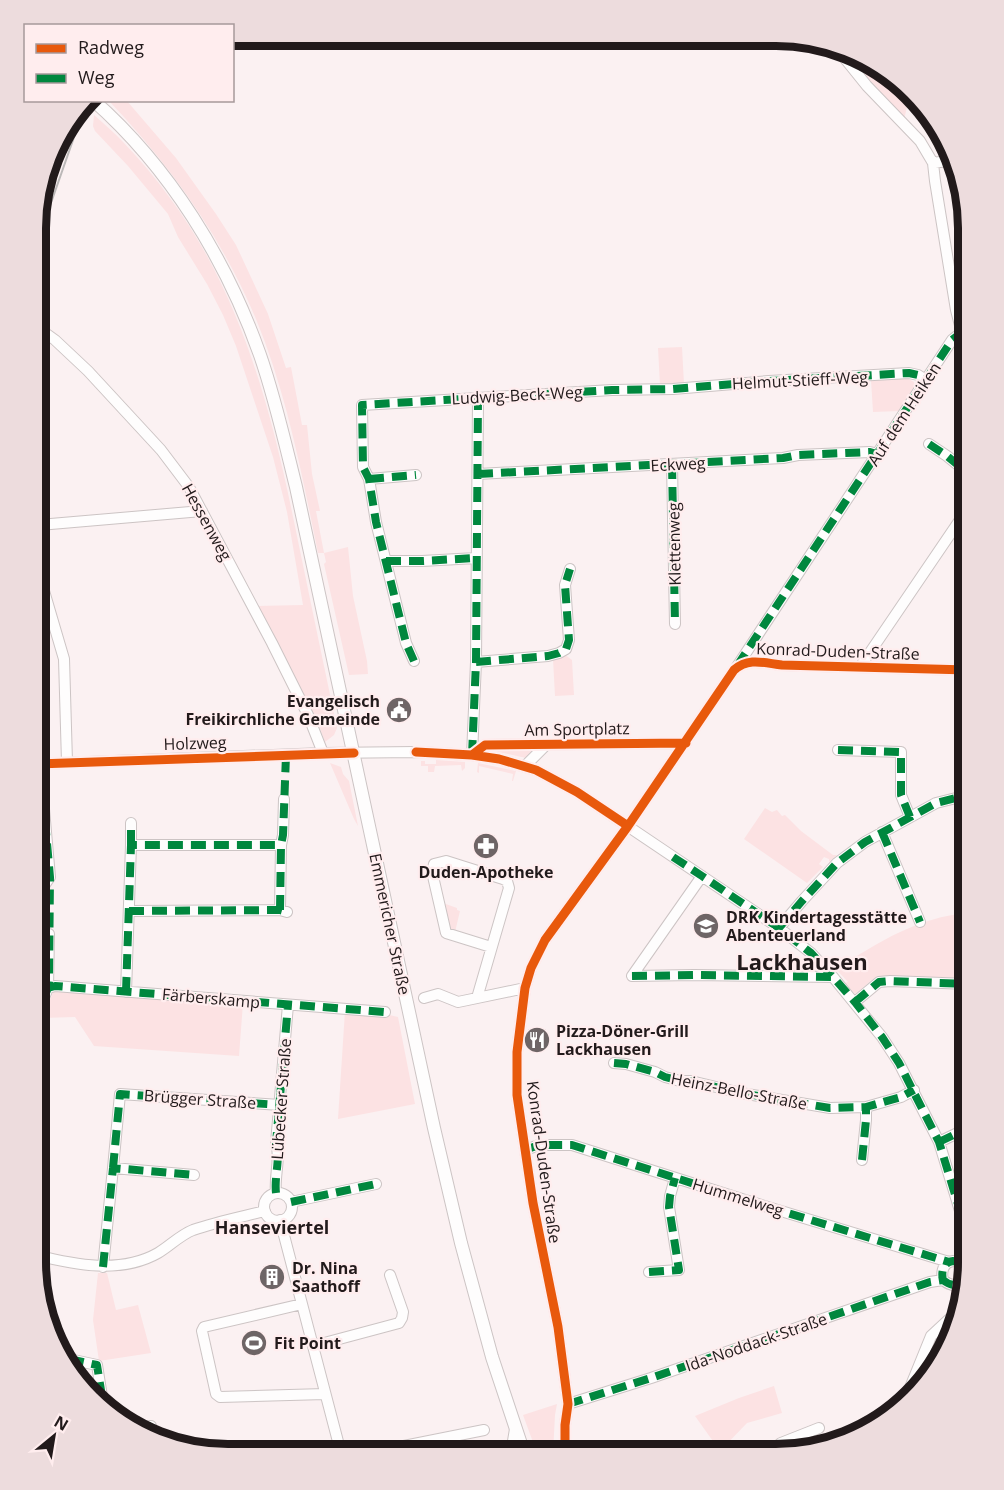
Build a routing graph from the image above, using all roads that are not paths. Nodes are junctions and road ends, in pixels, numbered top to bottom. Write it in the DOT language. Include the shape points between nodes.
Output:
graph roads {
  1 [pos="847,61"];
  2 [pos="97,104"];
  3 [pos="945,161"];
  4 [pos="933,163"];
  5 [pos="958,312"];
  6 [pos="47,334"];
  7 [pos="958,336"];
  8 [pos="926,380"];
  9 [pos="673,388"];
  10 [pos="478,399"];
  11 [pos="928,444"];
  12 [pos="877,454"];
  13 [pos="672,464"];
  14 [pos="958,465"];
  15 [pos="478,474"];
  16 [pos="416,475"];
  17 [pos="369,479"];
  18 [pos="202,511"];
  19 [pos="958,523"];
  20 [pos="47,525"];
  21 [pos="476,558"];
  22 [pos="386,561"];
  23 [pos="570,569"];
  24 [pos="47,601"];
  25 [pos="675,624"];
  26 [pos="414,661"];
  27 [pos="476,662"];
  28 [pos="860,667"];
  29 [pos="734,670"];
  30 [pos="958,670"];
  31 [pos="686,743"];
  32 [pos="548,744"];
  33 [pos="837,750"];
  34 [pos="323,753"];
  35 [pos="354,753"];
  36 [pos="472,755"];
  37 [pos="67,762"];
  38 [pos="47,763"];
  39 [pos="525,766"];
  40 [pos="957,798"];
  41 [pos="284,799"];
  42 [pos="910,817"];
  43 [pos="131,823"];
  44 [pos="628,826"];
  45 [pos="882,832"];
  46 [pos="131,845"];
  47 [pos="281,845"];
  48 [pos="47,847"];
  49 [pos="702,876"];
  50 [pos="47,882"];
  51 [pos="129,911"];
  52 [pos="920,922"];
  53 [pos="779,928"];
  54 [pos="49,934"];
  55 [pos="491,947"];
  56 [pos="833,977"];
  57 [pos="957,984"];
  58 [pos="48,988"];
  59 [pos="525,988"];
  60 [pos="126,992"];
  61 [pos="424,998"];
  62 [pos="477,998"];
  63 [pos="855,1002"];
  64 [pos="288,1005"];
  65 [pos="385,1012"];
  66 [pos="614,1063"];
  67 [pos="914,1090"];
  68 [pos="280,1105"];
  69 [pos="866,1107"];
  70 [pos="957,1133"];
  71 [pos="939,1142"];
  72 [pos="525,1150"];
  73 [pos="862,1160"];
  74 [pos="113,1168"];
  75 [pos="194,1175"];
  76 [pos="675,1178"];
  77 [pos="376,1184"];
  78 [pos="276,1193"];
  79 [pos="957,1201"];
  80 [pos="291,1202"];
  81 [pos="265,1211"];
  82 [pos="280,1220"];
  83 [pos="47,1257"];
  84 [pos="949,1262"];
  85 [pos="957,1262"];
  86 [pos="103,1267"];
  87 [pos="649,1272"];
  88 [pos="390,1275"];
  89 [pos="943,1280"];
  90 [pos="956,1285"];
  91 [pos="302,1304"];
  92 [pos="947,1321"];
  93 [pos="313,1346"];
  94 [pos="77,1361"];
  95 [pos="913,1380"];
  96 [pos="101,1391"];
  97 [pos="325,1394"];
  98 [pos="568,1404"];
  99 [pos="819,1428"];
  100 [pos="515,1429"];
  101 [pos="484,1430"];
  102 [pos="796,1442"];
  103 [pos="339,1444"];
  104 [pos="414,1444"];
  105 [pos="512,1444"];
  106 [pos="521,1444"];
  107 [pos="565,1444"];
  1 -- 4 [label="street" via="920,141"];
  2 -- 35 [label="main road, Emmericher Straße" via="131,136 179,197 231,285 248,323 271,390 296,487"];
  3 -- 4 [label="street"];
  4 -- 5 [label="street"];
  6 -- 18 [label="street, Hessenweg" via="88,371 161,450"];
  7 -- 8 [label="street, Auf dem Heiken"];
  8 -- 9 [label="street, Helmut-Stieff-Weg" via="909,373"];
  8 -- 12 [label="street, Auf dem Heiken"];
  9 -- 10 [label="street, Ludwig-Beck-Weg"];
  10 -- 15 [label="street"];
  10 -- 17 [label="street, Ludwig-Beck-Weg" via="362,405 363,467"];
  11 -- 14 [label="street"];
  12 -- 13 [label="street, Eckweg" via="798,454"];
  12 -- 29 [label="street, Auf dem Heiken"];
  13 -- 15 [label="street, Eckweg"];
  13 -- 25 [label="street, Klettenweg"];
  15 -- 21 [label="street"];
  16 -- 17 [label="street"];
  17 -- 22 [label="street"];
  18 -- 20 [label="street"];
  18 -- 34 [label="street, Hessenweg" via="289,677"];
  19 -- 28 [label="street"];
  21 -- 22 [label="street"];
  21 -- 27 [label="street"];
  22 -- 26 [label="street"];
  23 -- 27 [label="street" via="565,585 569,640 566,649 549,656"];
  24 -- 37 [label="street" via="64,659"];
  27 -- 36 [label="street"];
  28 -- 29 [label="street, Konrad-Duden-Straße" via="753,662"];
  28 -- 30 [label="street, Konrad-Duden-Straße"];
  29 -- 31 [label="street, Konrad-Duden-Straße"];
  31 -- 32 [label="street, Am Sportplatz"];
  31 -- 44 [label="street, Konrad-Duden-Straße"];
  32 -- 36 [label="street, Am Sportplatz" via="485,745"];
  32 -- 39 [label="street, Am Sportplatz"];
  33 -- 42 [label="street" via="901,752 901,795"];
  34 -- 35 [label="street, Holzweg"];
  34 -- 37 [label="street, Holzweg"];
  35 -- 36 [label="street, Holzweg"];
  35 -- 100 [label="main road, Emmericher Straße" via="460,1243"];
  36 -- 39 [label="street, Holzweg"];
  37 -- 38 [label="street, Holzweg"];
  39 -- 44 [label="street, Holzweg" via="577,792"];
  40 -- 42 [label="street"];
  41 -- 47 [label="street"];
  42 -- 45 [label="street"];
  43 -- 46 [label="street"];
  44 -- 49 [label="street, Holzweg"];
  44 -- 59 [label="street, Konrad-Duden-Straße" via="545,940"];
  45 -- 52 [label="street"];
  45 -- 53 [label="street" via="837,863"];
  46 -- 47 [label="street"];
  46 -- 51 [label="street"];
  47 -- 51 [label="street" via="284,911"];
  48 -- 50 [label="street"];
  49 -- 53 [label="street, Holzweg"];
  49 -- 56 [label="street" via="632,976"];
  51 -- 60 [label="street"];
  53 -- 56 [label="street, Holzweg"];
  54 -- 58 [label="street"];
  55 -- 55 [label="street" via="509,888 507,881 446,861 434,864 432,872 446,933"];
  55 -- 62 [label="street"];
  56 -- 63 [label="street, Holzweg"];
  57 -- 63 [label="street" via="879,982"];
  58 -- 60 [label="street, Färberskamp"];
  59 -- 62 [label="street"];
  59 -- 72 [label="street, Konrad-Duden-Straße" via="517,1052 517,1095"];
  60 -- 64 [label="street, Färberskamp"];
  61 -- 62 [label="street" via="438,994 458,1002"];
  63 -- 67 [label="street, Holzweg"];
  64 -- 65 [label="street, Färberskamp"];
  64 -- 68 [label="street, Lübecker Straße"];
  66 -- 69 [label="street, Heinz-Bello-Straße" via="680,1081 796,1103 830,1108"];
  67 -- 69 [label="street, Heinz-Bello-Straße"];
  67 -- 71 [label="street, Holzweg"];
  68 -- 74 [label="street, Brügger Straße" via="120,1094"];
  68 -- 78 [label="street, Lübecker Straße"];
  69 -- 73 [label="street"];
  70 -- 71 [label="street"];
  71 -- 79 [label="street, Holzweg"];
  72 -- 76 [label="street, Hummelweg" via="539,1145 572,1145"];
  72 -- 98 [label="street, Konrad-Duden-Straße"];
  74 -- 75 [label="street"];
  74 -- 86 [label="street"];
  76 -- 84 [label="street, Hummelweg"];
  76 -- 87 [label="street" via="669,1207 679,1270"];
  77 -- 80 [label="street"];
  78 -- 80 [label="street" via="283,1193"];
  78 -- 81 [label="street, Lübecker Straße" via="269,1196"];
  80 -- 82 [label="street" via="290,1214"];
  81 -- 82 [label="street"];
  81 -- 86 [label="street" via="191,1231 138,1261"];
  82 -- 91 [label="street"];
  83 -- 86 [label="street"];
  84 -- 85 [label="street, Ida-Noddack-Straße"];
  84 -- 89 [label="street" via="944,1266"];
  88 -- 93 [label="street" via="403,1312 399,1323"];
  89 -- 90 [label="street, Ida-Noddack-Straße"];
  89 -- 98 [label="street, Ida-Noddack-Straße"];
  91 -- 93 [label="street"];
  91 -- 97 [label="street" via="204,1327 216,1394"];
  92 -- 95 [label="street" via="931,1336"];
  93 -- 97 [label="street"];
  94 -- 96 [label="street" via="97,1365"];
  97 -- 103 [label="street"];
  98 -- 107 [label="street, Konrad-Duden-Straße"];
  99 -- 102 [label="street"];
  100 -- 105 [label="street"];
  100 -- 106 [label="main road, Emmericher Straße"];
  101 -- 104 [label="street"];
}
